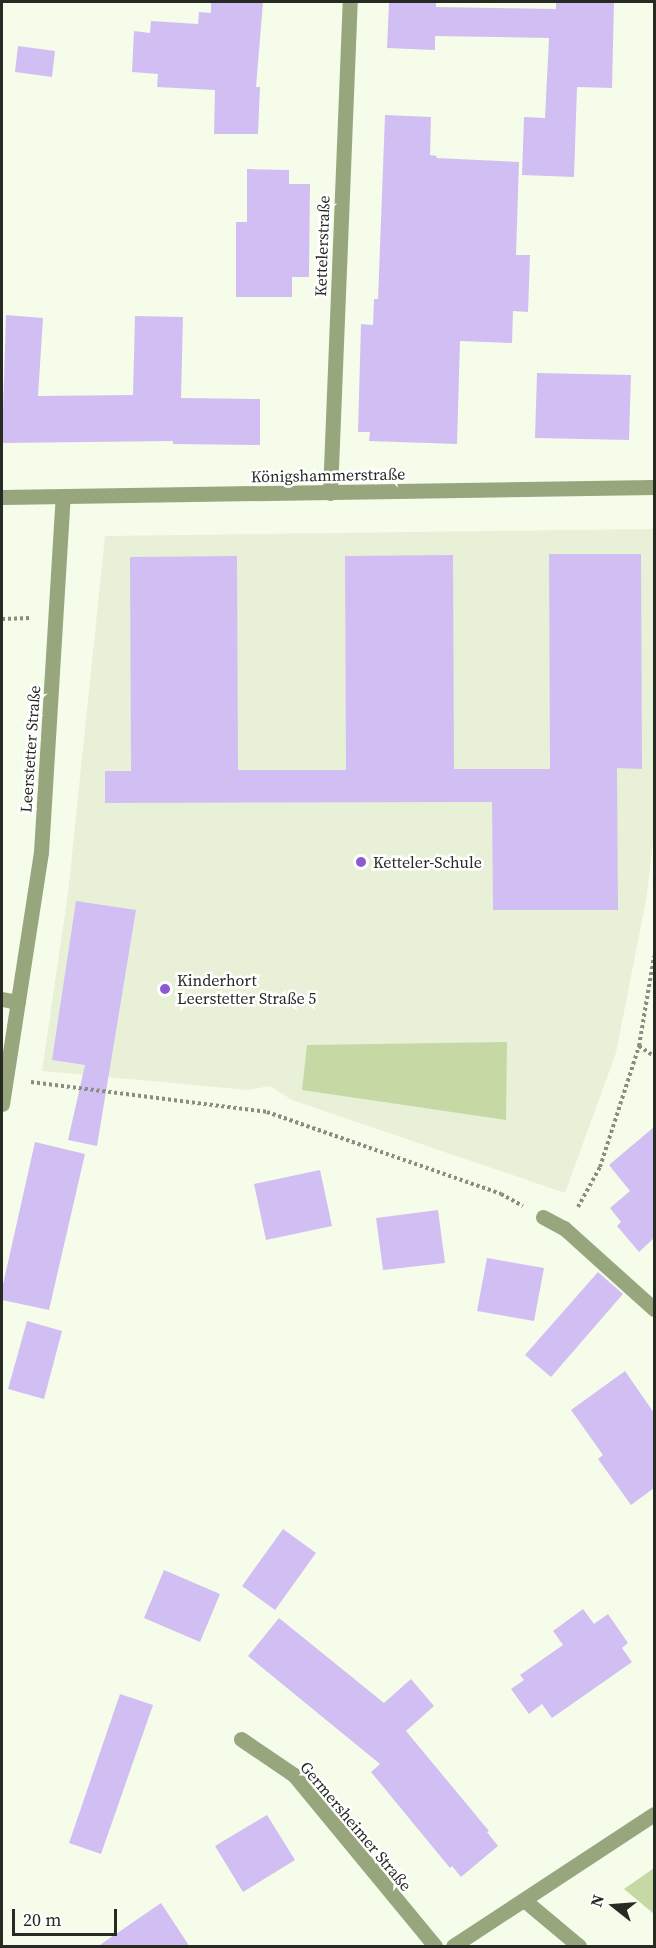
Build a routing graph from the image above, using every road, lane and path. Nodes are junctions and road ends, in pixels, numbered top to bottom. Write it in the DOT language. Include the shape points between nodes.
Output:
graph roads {
  1 [pos="350,2"];
  2 [pos="654,487"];
  3 [pos="330,493"];
  4 [pos="2,497"];
  5 [pos="63,497"];
  6 [pos="654,956"];
  7 [pos="2,999"];
  8 [pos="18,1002"];
  9 [pos="639,1046"];
  10 [pos="654,1056"];
  11 [pos="6,1079"];
  12 [pos="2,1104"];
  13 [pos="543,1216"];
  14 [pos="564,1228"];
  15 [pos="654,1309"];
  16 [pos="241,1738"];
  17 [pos="654,1814"];
  18 [pos="524,1900"];
  19 [pos="435,1947"];
  20 [pos="453,1947"];
  21 [pos="579,1947"];
  1 -- 3 [label="street, Kettelerstraße"];
  2 -- 3 [label="street, Königshammerstraße"];
  3 -- 5 [label="street, Königshammerstraße"];
  4 -- 5 [label="street, Königshammerstraße"];
  5 -- 8 [label="street, Leerstetter Straße" via="41,852"];
  6 -- 9 [label="path"];
  7 -- 8 [label="street"];
  8 -- 11 [label="street, Leerstetter Straße"];
  9 -- 10 [label="path"];
  9 -- 14 [label="path" via="600,1167"];
  11 -- 12 [label="street, Leerstetter Straße"];
  11 -- 13 [label="path" via="267,1112 501,1194"];
  13 -- 14 [label="street"];
  14 -- 15 [label="street"];
  16 -- 19 [label="street, Germersheimer Straße" via="294,1775"];
  17 -- 18 [label="street"];
  18 -- 20 [label="street"];
  18 -- 21 [label="street"];
}
